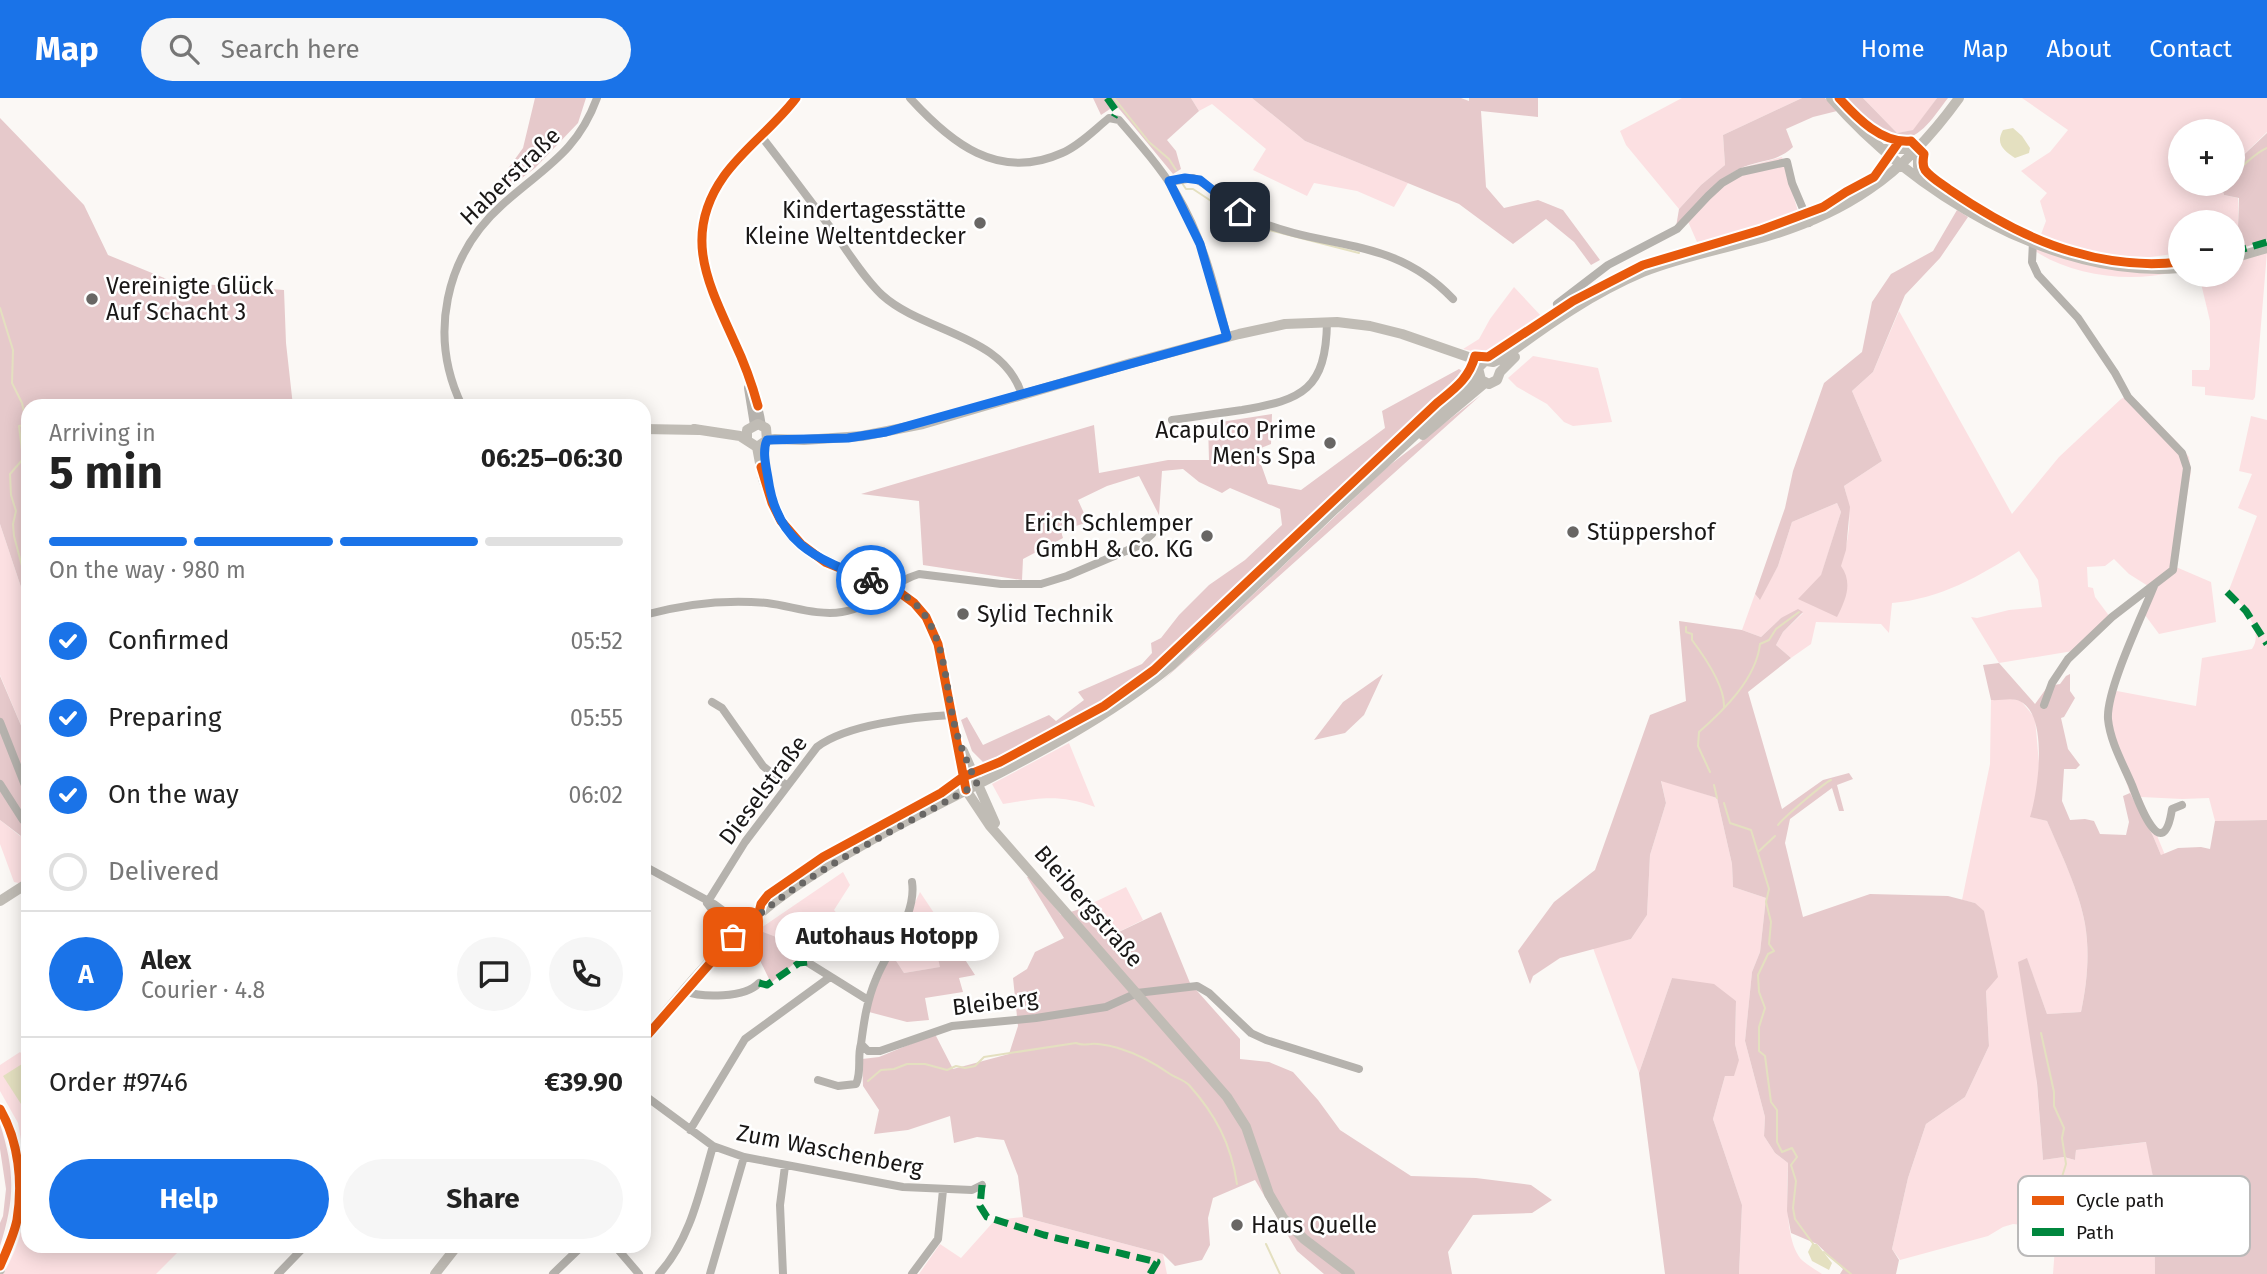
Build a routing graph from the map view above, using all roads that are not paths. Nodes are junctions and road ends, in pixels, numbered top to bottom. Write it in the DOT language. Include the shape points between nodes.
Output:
graph roads {
  1 [pos="597,98"];
  2 [pos="796,98"];
  3 [pos="910,98"];
  4 [pos="1830,98"];
  5 [pos="1959,98"];
  6 [pos="761,136"];
  7 [pos="1883,149"];
  8 [pos="1918,149"];
  9 [pos="1902,166"];
  10 [pos="1169,181"];
  11 [pos="1881,183"];
  12 [pos="1925,183"];
  13 [pos="1809,223"];
  14 [pos="2033,242"];
  15 [pos="2267,248"];
  16 [pos="2245,254"];
  17 [pos="2168,268"];
  18 [pos="1453,299"];
  19 [pos="1557,304"];
  20 [pos="1327,322"];
  21 [pos="1546,329"];
  22 [pos="1227,337"];
  23 [pos="1439,348"];
  24 [pos="1489,362"];
  25 [pos="1500,372"];
  26 [pos="1480,377"];
  27 [pos="1023,395"];
  28 [pos="459,399"];
  29 [pos="1172,420"];
  30 [pos="651,429"];
  31 [pos="758,435"];
  32 [pos="1152,534"];
  33 [pos="2154,586"];
  34 [pos="891,588"];
  35 [pos="651,614"];
  36 [pos="712,702"];
  37 [pos="2043,705"];
  38 [pos="952,715"];
  39 [pos="0,722"];
  40 [pos="957,734"];
  41 [pos="21,775"];
  42 [pos="0,783"];
  43 [pos="977,784"];
  44 [pos="787,786"];
  45 [pos="966,790"];
  46 [pos="2182,805"];
  47 [pos="21,817"];
  48 [pos="1010,846"];
  49 [pos="651,870"];
  50 [pos="912,882"];
  51 [pos="21,888"];
  52 [pos="0,901"];
  53 [pos="707,903"];
  54 [pos="744,926"];
  55 [pos="733,937"];
  56 [pos="807,962"];
  57 [pos="830,976"];
  58 [pos="760,983"];
  59 [pos="685,990"];
  60 [pos="1137,993"];
  61 [pos="868,1000"];
  62 [pos="651,1031"];
  63 [pos="861,1044"];
  64 [pos="1359,1069"];
  65 [pos="818,1080"];
  66 [pos="651,1100"];
  67 [pos="0,1110"];
  68 [pos="690,1130"];
  69 [pos="713,1146"];
  70 [pos="744,1157"];
  71 [pos="785,1166"];
  72 [pos="982,1185"];
  73 [pos="943,1190"];
  74 [pos="298,1253"];
  75 [pos="452,1253"];
  76 [pos="575,1253"];
  77 [pos="621,1253"];
  78 [pos="0,1267"];
  79 [pos="278,1274"];
  80 [pos="435,1274"];
  81 [pos="553,1274"];
  82 [pos="639,1274"];
  83 [pos="659,1274"];
  84 [pos="710,1274"];
  85 [pos="783,1274"];
  86 [pos="912,1274"];
  87 [pos="1350,1274"];
  1 -- 28 [label="street, Haberstraße" via="582,132 569,148 500,206 461,256 446,302 444,342"];
  2 -- 6 [label="street"];
  3 -- 10 [label="street" via="959,144 1007,162 1032,162 1060,154 1114,117"];
  4 -- 7 [label="street"];
  5 -- 8 [label="street"];
  6 -- 27 [label="street" via="882,295 998,358 1010,369"];
  6 -- 31 [label="street" via="716,188 702,233 707,279 758,406"];
  7 -- 8 [label="street"];
  7 -- 9 [label="street"];
  7 -- 11 [label="street" via="1886,168"];
  8 -- 9 [label="street"];
  8 -- 12 [label="street"];
  9 -- 11 [label="street"];
  9 -- 12 [label="street"];
  10 -- 18 [label="street" via="1200,180 1240,212 1264,224 1392,257 1424,274"];
  10 -- 22 [label="street" via="1200,244"];
  11 -- 13 [label="street"];
  12 -- 14 [label="street"];
  13 -- 19 [label="street" via="1787,162 1741,172 1708,196 1678,229 1608,265"];
  13 -- 21 [label="street" via="1644,272"];
  14 -- 17 [label="street" via="2117,266"];
  14 -- 33 [label="street" via="2032,262 2038,275 2078,317 2135,406 2185,458 2187,477 2173,570"];
  15 -- 16 [label="street"];
  20 -- 22 [label="street" via="1285,324"];
  20 -- 23 [label="street" via="1380,328"];
  20 -- 29 [label="street" via="1319,371 1309,386 1291,398"];
  21 -- 24 [label="street" via="1503,358"];
  21 -- 25 [label="street"];
  22 -- 27 [label="street"];
  23 -- 24 [label="street"];
  23 -- 26 [label="street"];
  24 -- 25 [label="street" via="1497,364"];
  24 -- 26 [label="street" via="1478,368"];
  25 -- 26 [label="street" via="1489,384"];
  26 -- 43 [label="street" via="1144,688 1093,722"];
  27 -- 31 [label="street" via="869,435"];
  30 -- 31 [label="street"];
  31 -- 34 [label="street" via="763,479 781,521 794,537 817,557"];
  32 -- 34 [label="street" via="1140,545 1041,584 919,574"];
  33 -- 37 [label="street" via="2112,617 2068,659"];
  33 -- 46 [label="street" via="2120,671 2108,716 2123,765 2153,830 2164,832 2172,809"];
  34 -- 35 [label="street" via="860,607 841,612 725,601"];
  34 -- 38 [label="street" via="914,603 931,626"];
  36 -- 44 [label="street" via="722,708 764,766"];
  38 -- 40 [label="street"];
  38 -- 44 [label="street, Dieselstraße" via="901,720 828,738"];
  39 -- 41 [label="street"];
  40 -- 43 [label="street, Bleibergstraße"];
  40 -- 45 [label="street"];
  42 -- 47 [label="street"];
  43 -- 45 [label="street"];
  43 -- 48 [label="street, Bleibergstraße"];
  44 -- 53 [label="street, Dieselstraße"];
  45 -- 48 [label="street, Bleibergstraße"];
  45 -- 54 [label="street" via="822,869"];
  48 -- 60 [label="street, Bleibergstraße"];
  49 -- 53 [label="street"];
  50 -- 61 [label="street" via="909,908"];
  51 -- 52 [label="street"];
  53 -- 54 [label="street"];
  53 -- 55 [label="street"];
  54 -- 55 [label="street"];
  55 -- 59 [label="street"];
  56 -- 57 [label="street"];
  57 -- 61 [label="street"];
  57 -- 68 [label="street" via="745,1039"];
  58 -- 59 [label="street" via="722,995 694,995"];
  59 -- 62 [label="street"];
  60 -- 63 [label="street, Bleiberg" via="1106,1007 952,1026 880,1051 868,1051"];
  60 -- 64 [label="street, Bleibergstraße" via="1197,986 1251,1033"];
  60 -- 87 [label="street, Bleibergstraße" via="1238,1111 1269,1194 1283,1217"];
  61 -- 63 [label="street"];
  63 -- 65 [label="street" via="856,1084 838,1086"];
  66 -- 68 [label="street, Zum Waschenberg"];
  67 -- 78 [label="street" via="20,1170 17,1222"];
  68 -- 69 [label="street, Zum Waschenberg"];
  69 -- 70 [label="street, Zum Waschenberg"];
  69 -- 83 [label="street" via="684,1237"];
  70 -- 71 [label="street, Zum Waschenberg"];
  70 -- 84 [label="street"];
  71 -- 73 [label="street, Zum Waschenberg"];
  71 -- 85 [label="street" via="780,1205"];
  72 -- 73 [label="street, Zum Waschenberg" via="972,1190"];
  73 -- 86 [label="street, Zum Waschenberg" via="938,1239"];
  74 -- 79 [label="street"];
  75 -- 80 [label="street"];
  76 -- 81 [label="street"];
  77 -- 82 [label="street"];
}
